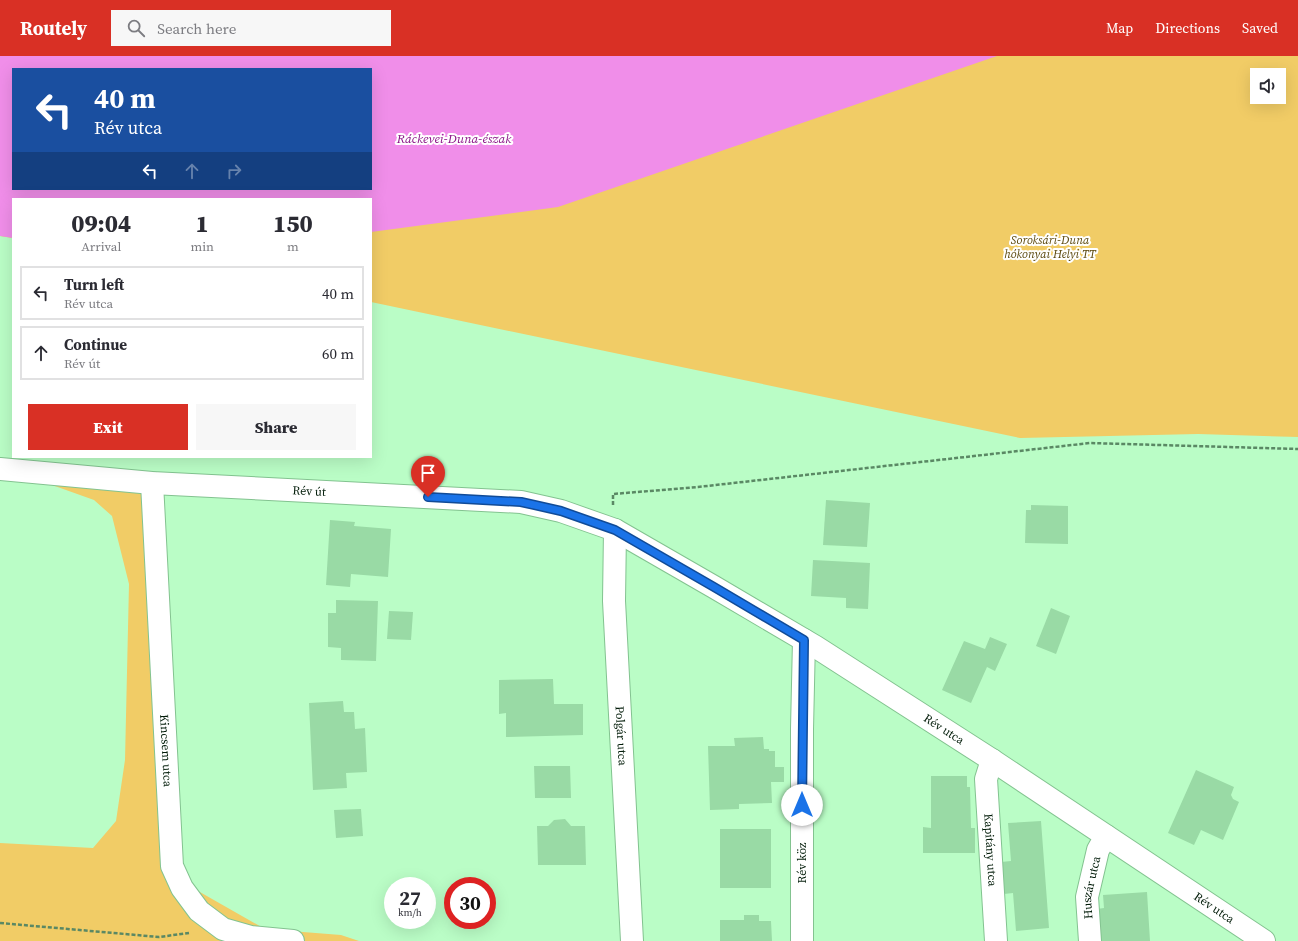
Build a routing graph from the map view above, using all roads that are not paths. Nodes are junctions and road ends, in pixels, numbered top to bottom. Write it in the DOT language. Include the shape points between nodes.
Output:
graph roads {
  1 [pos="0,469"];
  2 [pos="152,482"];
  3 [pos="615,530"];
  4 [pos="804,640"];
  5 [pos="992,760"];
  6 [pos="1106,836"];
  7 [pos="293,941"];
  8 [pos="632,941"];
  9 [pos="802,941"];
  10 [pos="996,941"];
  11 [pos="1090,941"];
  12 [pos="1264,941"];
  1 -- 2 [label="street, Rév út"];
  2 -- 3 [label="street, Rév út" via="521,502 561,511"];
  2 -- 7 [label="street, Kincsem utca" via="172,866 182,888 199,911 223,929 251,937"];
  3 -- 4 [label="street, Rév utca"];
  3 -- 8 [label="street, Polgár utca" via="614,601"];
  4 -- 5 [label="street, Rév utca"];
  4 -- 9 [label="street, Rév köz"];
  5 -- 6 [label="street, Rév utca"];
  5 -- 10 [label="street, Kapitány utca" via="986,779"];
  6 -- 11 [label="street, Huszár utca" via="1098,850 1087,897"];
  6 -- 12 [label="street, Rév utca"];
}
